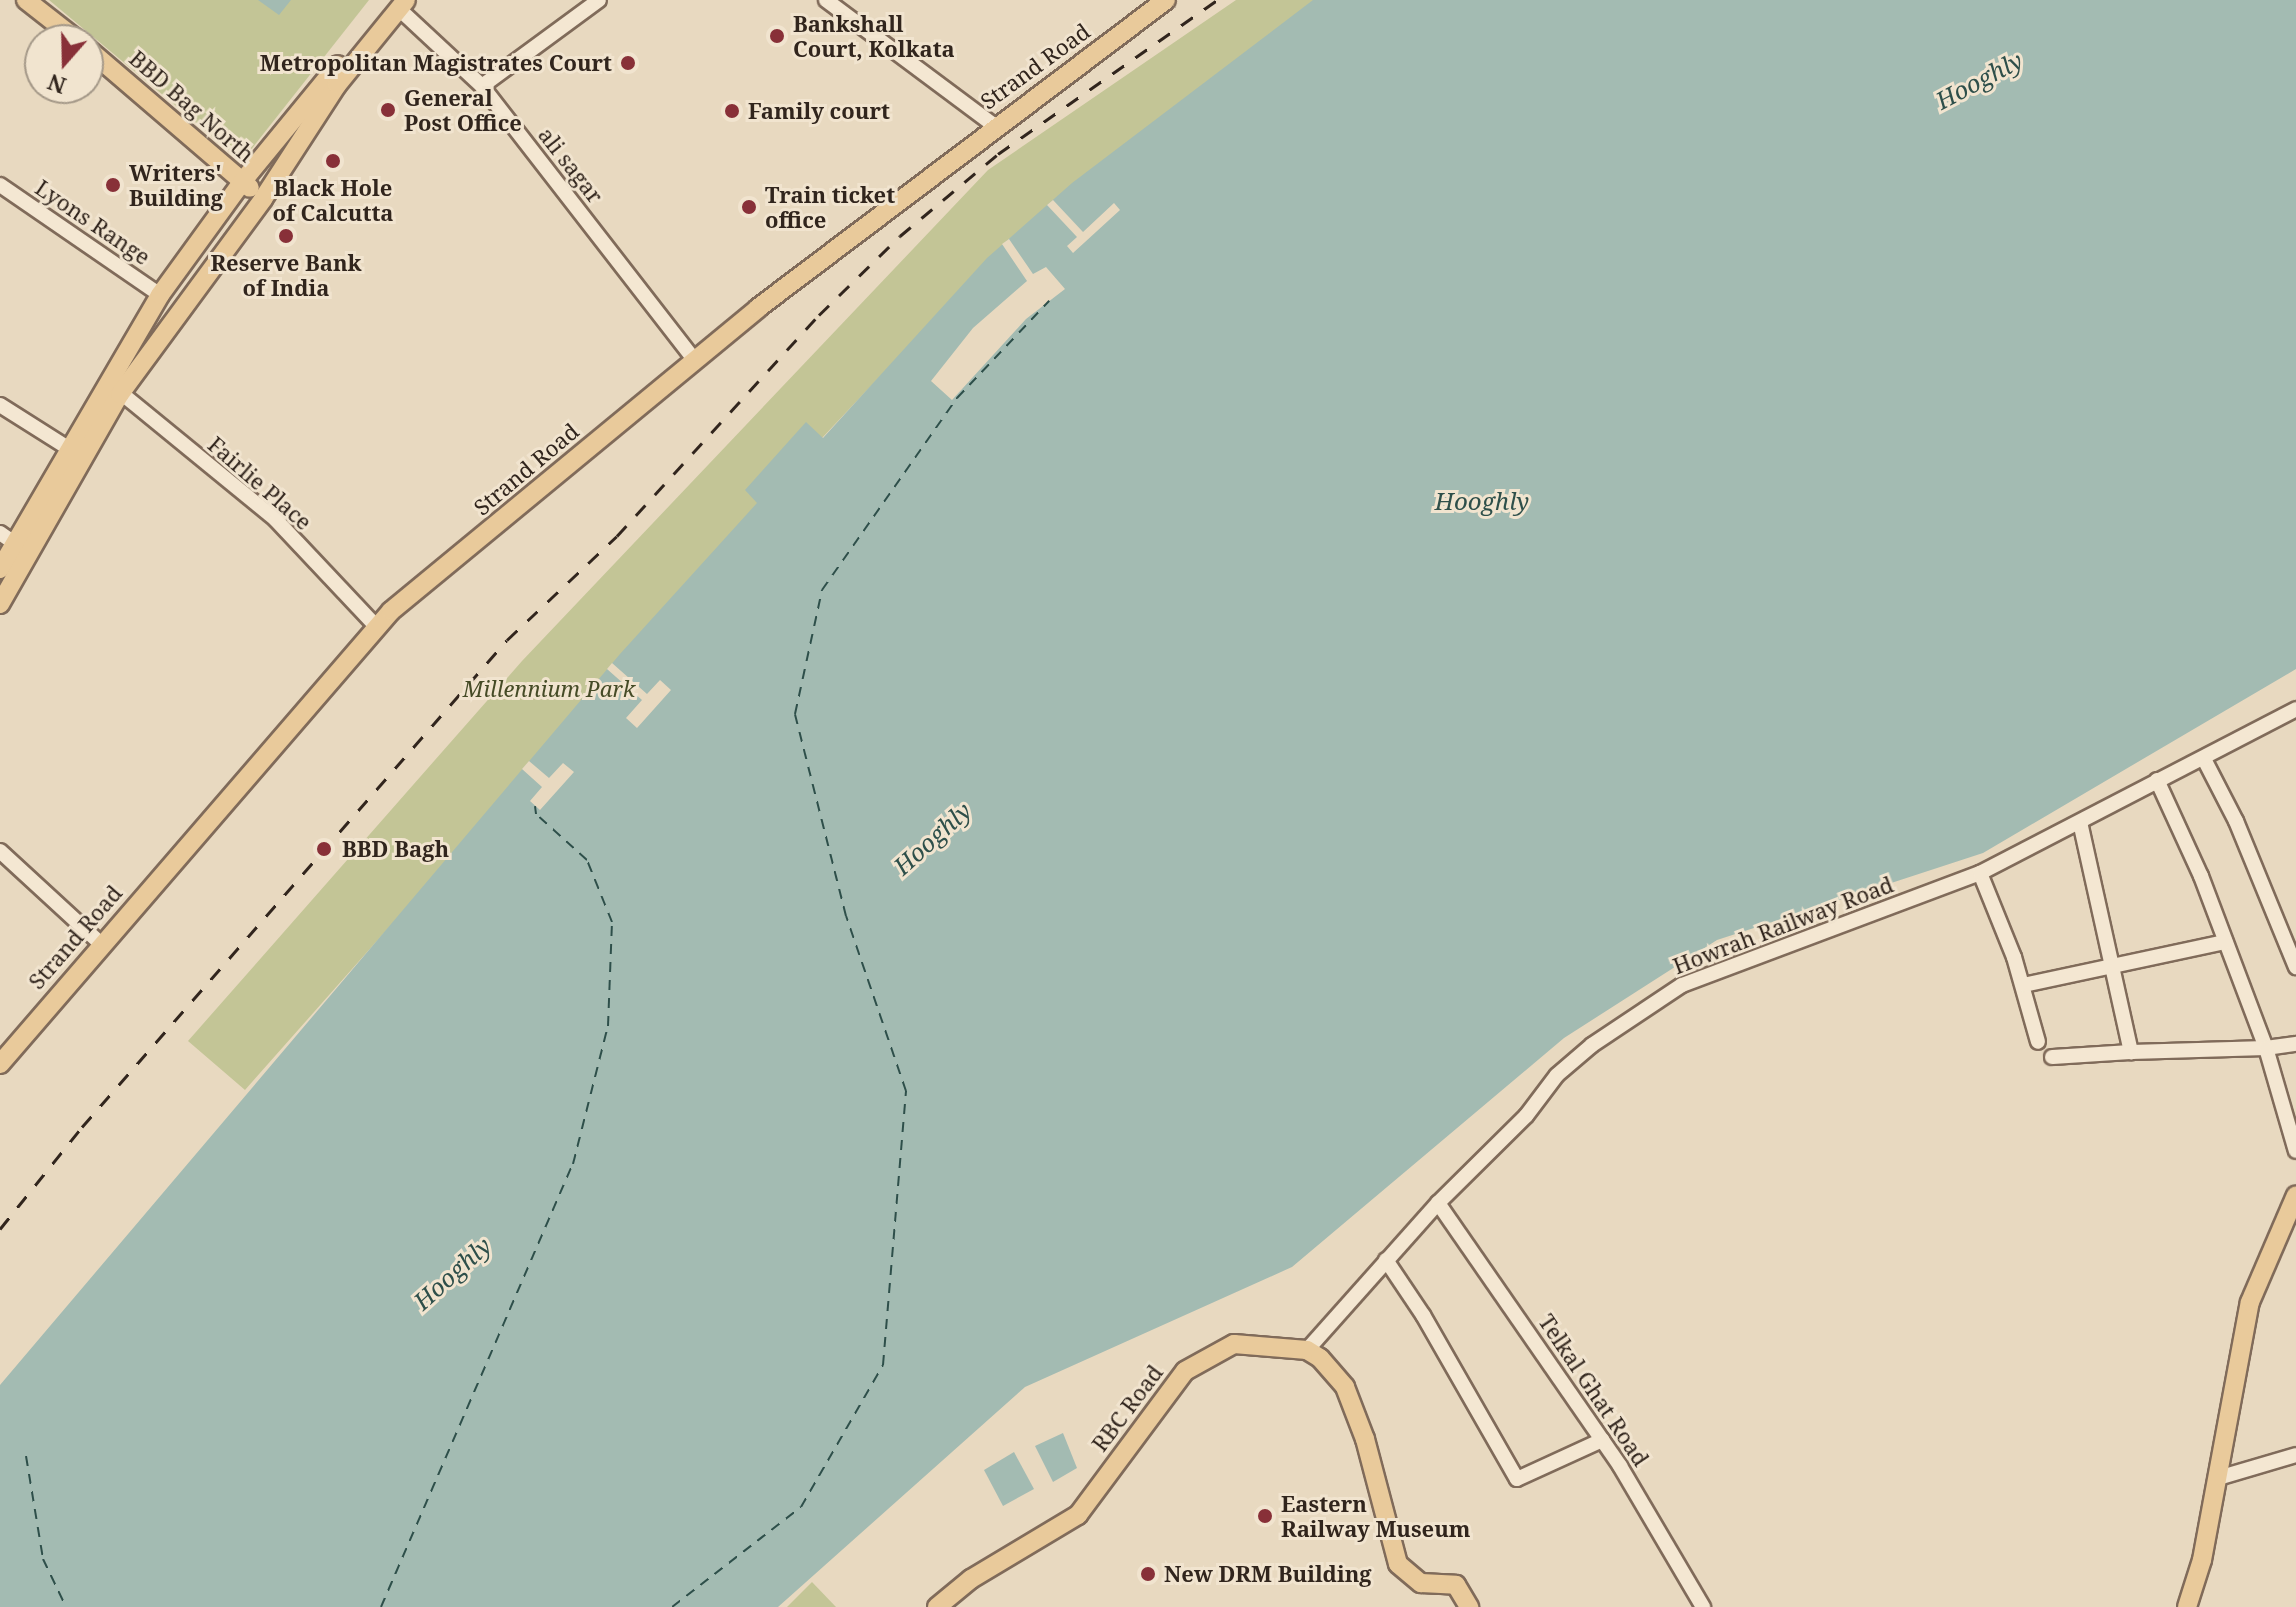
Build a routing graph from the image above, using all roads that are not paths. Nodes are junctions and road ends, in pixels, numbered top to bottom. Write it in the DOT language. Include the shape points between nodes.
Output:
graph roads {
  1 [pos="26,0"];
  2 [pos="599,0"];
  3 [pos="826,0"];
  4 [pos="1166,0"];
  5 [pos="397,2"];
  6 [pos="57,24"];
  7 [pos="104,63"];
  8 [pos="482,86"];
  9 [pos="995,126"];
  10 [pos="242,182"];
  11 [pos="0,185"];
  12 [pos="263,199"];
  13 [pos="160,295"];
  14 [pos="695,361"];
  15 [pos="107,380"];
  16 [pos="120,394"];
  17 [pos="0,405"];
  18 [pos="80,454"];
  19 [pos="8,539"];
  20 [pos="0,569"];
  21 [pos="0,604"];
  22 [pos="377,627"];
  23 [pos="2294,714"];
  24 [pos="2204,759"];
  25 [pos="2157,780"];
  26 [pos="2080,822"];
  27 [pos="0,851"];
  28 [pos="1980,873"];
  29 [pos="2225,942"];
  30 [pos="101,944"];
  31 [pos="2295,959"];
  32 [pos="2115,967"];
  33 [pos="2024,985"];
  34 [pos="2038,1042"];
  35 [pos="2296,1044"];
  36 [pos="2266,1048"];
  37 [pos="2131,1052"];
  38 [pos="2052,1057"];
  39 [pos="0,1064"];
  40 [pos="2296,1151"];
  41 [pos="2296,1195"];
  42 [pos="1438,1203"];
  43 [pos="1386,1260"];
  44 [pos="1307,1350"];
  45 [pos="1602,1440"];
  46 [pos="2296,1455"];
  47 [pos="2218,1478"];
  48 [pos="937,1607"];
  49 [pos="1469,1607"];
  50 [pos="1703,1607"];
  51 [pos="2187,1607"];
  1 -- 6 [label="main road"];
  2 -- 8 [label="street"];
  3 -- 9 [label="street"];
  4 -- 9 [label="main road, Strand Road"];
  5 -- 8 [label="street, ali sagar"];
  5 -- 10 [label="main road"];
  5 -- 12 [label="main road"];
  7 -- 10 [label="main road, BBD Bag North"];
  8 -- 14 [label="street, ali sagar"];
  9 -- 14 [label="main road, Strand Road"];
  10 -- 12 [label="main road, BBD Bag North"];
  10 -- 13 [label="main road"];
  11 -- 13 [label="street, Lyons Range"];
  12 -- 16 [label="main road"];
  13 -- 15 [label="main road"];
  14 -- 22 [label="main road, Strand Road"];
  15 -- 16 [label="street, Fairlie Place"];
  15 -- 18 [label="main road"];
  16 -- 18 [label="main road"];
  16 -- 22 [label="street, Fairlie Place" via="276,520"];
  17 -- 18 [label="street"];
  18 -- 19 [label="main road"];
  18 -- 21 [label="main road"];
  19 -- 20 [label="main road"];
  22 -- 30 [label="main road, Strand Road"];
  23 -- 24 [label="street, Howrah Railway Road"];
  24 -- 25 [label="street, Howrah Railway Road"];
  24 -- 31 [label="street"];
  25 -- 26 [label="street, Howrah Railway Road"];
  25 -- 29 [label="street"];
  26 -- 28 [label="street, Howrah Railway Road"];
  26 -- 32 [label="street"];
  27 -- 30 [label="street"];
  28 -- 33 [label="street"];
  28 -- 42 [label="street, Howrah Railway Road" via="1682,985 1557,1075 1526,1116"];
  29 -- 32 [label="street"];
  29 -- 36 [label="street"];
  30 -- 39 [label="main road, Strand Road"];
  32 -- 33 [label="street"];
  32 -- 37 [label="street"];
  33 -- 34 [label="street"];
  35 -- 36 [label="street"];
  36 -- 37 [label="street"];
  36 -- 40 [label="street"];
  37 -- 38 [label="street"];
  41 -- 47 [label="main road" via="2250,1302"];
  42 -- 43 [label="street, Howrah Railway Road"];
  42 -- 45 [label="street, Telkal Ghat Road"];
  43 -- 44 [label="street, Howrah Railway Road"];
  43 -- 45 [label="street" via="1517,1479"];
  44 -- 48 [label="main road, RBC Road" via="1234,1344 1185,1371 1078,1515 971,1579"];
  44 -- 49 [label="main road" via="1345,1387 1365,1439 1398,1564 1406,1576 1421,1583 1456,1585"];
  45 -- 50 [label="street, Telkal Ghat Road"];
  46 -- 47 [label="street"];
  47 -- 51 [label="main road"];
}
